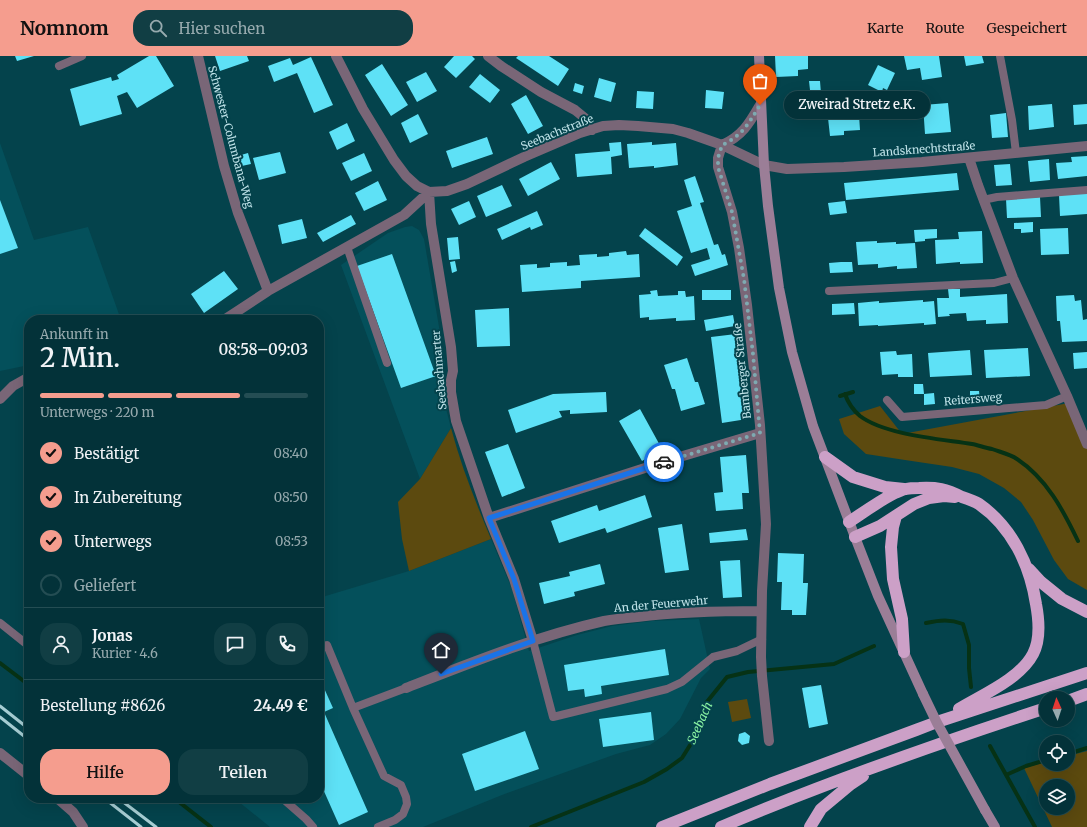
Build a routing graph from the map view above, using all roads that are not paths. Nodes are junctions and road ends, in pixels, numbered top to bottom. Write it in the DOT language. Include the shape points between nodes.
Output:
graph roads {
  1 [pos="82,56"];
  2 [pos="198,56"];
  3 [pos="336,56"];
  4 [pos="488,56"];
  5 [pos="759,56"];
  6 [pos="1000,56"];
  7 [pos="59,66"];
  8 [pos="760,105"];
  9 [pos="592,130"];
  10 [pos="722,145"];
  11 [pos="1087,146"];
  12 [pos="1016,153"];
  13 [pos="969,158"];
  14 [pos="764,165"];
  15 [pos="1087,190"];
  16 [pos="429,192"];
  17 [pos="983,200"];
  18 [pos="347,247"];
  19 [pos="1013,278"];
  20 [pos="268,291"];
  21 [pos="829,291"];
  22 [pos="232,315"];
  23 [pos="387,363"];
  24 [pos="24,380"];
  25 [pos="1067,396"];
  26 [pos="0,399"];
  27 [pos="887,400"];
  28 [pos="760,433"];
  29 [pos="1087,444"];
  30 [pos="825,457"];
  31 [pos="906,489"];
  32 [pos="964,498"];
  33 [pos="896,516"];
  34 [pos="489,518"];
  35 [pos="849,522"];
  36 [pos="854,537"];
  37 [pos="1028,569"];
  38 [pos="762,611"];
  39 [pos="1087,612"];
  40 [pos="0,623"];
  41 [pos="762,639"];
  42 [pos="533,641"];
  43 [pos="24,642"];
  44 [pos="324,646"];
  45 [pos="904,652"];
  46 [pos="1087,673"];
  47 [pos="406,688"];
  48 [pos="1087,694"];
  49 [pos="1075,698"];
  50 [pos="353,708"];
  51 [pos="1039,710"];
  52 [pos="937,722"];
  53 [pos="769,741"];
  54 [pos="0,754"];
  55 [pos="881,764"];
  56 [pos="24,772"];
  57 [pos="62,803"];
  58 [pos="288,803"];
  59 [pos="83,827"];
  60 [pos="313,827"];
  61 [pos="378,827"];
  62 [pos="662,827"];
  63 [pos="721,827"];
  64 [pos="810,827"];
  65 [pos="995,827"];
  1 -- 7 [label="lane"];
  2 -- 20 [label="street, Schwester-Columbana-Weg" via="238,213"];
  3 -- 16 [label="street" via="363,109 394,160 406,176"];
  4 -- 9 [label="street" via="541,92 575,110"];
  5 -- 8 [label="main road"];
  6 -- 12 [label="lane"];
  8 -- 10 [label="street" via="742,132"];
  8 -- 14 [label="main road"];
  9 -- 10 [label="street, Seebachstraße" via="619,125 673,129"];
  9 -- 16 [label="street, Seebachstraße" via="556,143 467,184 447,191"];
  10 -- 14 [label="street, Seebachstraße"];
  10 -- 28 [label="street, Bamberger Straße" via="718,167 732,212 744,279"];
  11 -- 12 [label="street, Landsknechtstraße"];
  12 -- 13 [label="street, Landsknechtstraße"];
  13 -- 14 [label="street, Landsknechtstraße" via="823,168 787,169"];
  13 -- 17 [label="street"];
  14 -- 30 [label="main road" via="779,288 792,352 813,426"];
  15 -- 17 [label="lane"];
  16 -- 18 [label="street" via="404,215"];
  16 -- 34 [label="street, Seebachmarter" via="431,224 451,347 450,380 456,421"];
  17 -- 19 [label="street"];
  18 -- 20 [label="street"];
  18 -- 23 [label="lane"];
  19 -- 21 [label="lane" via="994,283"];
  19 -- 25 [label="street"];
  20 -- 22 [label="street"];
  24 -- 26 [label="street" via="13,386"];
  25 -- 27 [label="lane, Reitersweg" via="1046,405 902,417"];
  25 -- 29 [label="street"];
  28 -- 34 [label="street"];
  28 -- 38 [label="street, Bamberger Straße" via="766,524"];
  30 -- 31 [label="highway" via="853,477 885,487"];
  30 -- 35 [label="main road"];
  31 -- 32 [label="highway" via="937,488"];
  31 -- 35 [label="highway"];
  32 -- 33 [label="highway" via="928,498"];
  32 -- 37 [label="highway" via="978,504 1002,526 1018,548"];
  33 -- 36 [label="highway"];
  33 -- 45 [label="highway" via="890,546 893,579 902,619"];
  34 -- 42 [label="street, Seebachmarter" via="514,579"];
  35 -- 36 [label="main road"];
  36 -- 45 [label="main road"];
  37 -- 39 [label="highway" via="1062,599"];
  37 -- 52 [label="highway" via="1034,588 1039,625 1033,654 1013,677"];
  38 -- 41 [label="street, Bamberger Straße"];
  38 -- 42 [label="street, An der Feuerwehr" via="662,614 605,621"];
  40 -- 43 [label="lane"];
  41 -- 42 [label="lane" via="737,651 713,657 682,682 667,689 553,716"];
  41 -- 53 [label="street, Bamberger Straße" via="762,676"];
  42 -- 47 [label="street, An der Feuerwehr"];
  44 -- 50 [label="lane" via="327,644"];
  45 -- 65 [label="main road, bridge" via="943,734"];
  46 -- 52 [label="highway"];
  47 -- 50 [label="lane"];
  48 -- 49 [label="highway"];
  50 -- 61 [label="lane" via="384,776 402,785 408,804 403,814"];
  51 -- 55 [label="highway"];
  52 -- 62 [label="highway"];
  54 -- 56 [label="street"];
  55 -- 63 [label="highway"];
  55 -- 64 [label="highway" via="821,809"];
  57 -- 59 [label="street" via="73,812"];
  58 -- 60 [label="lane"];
}
